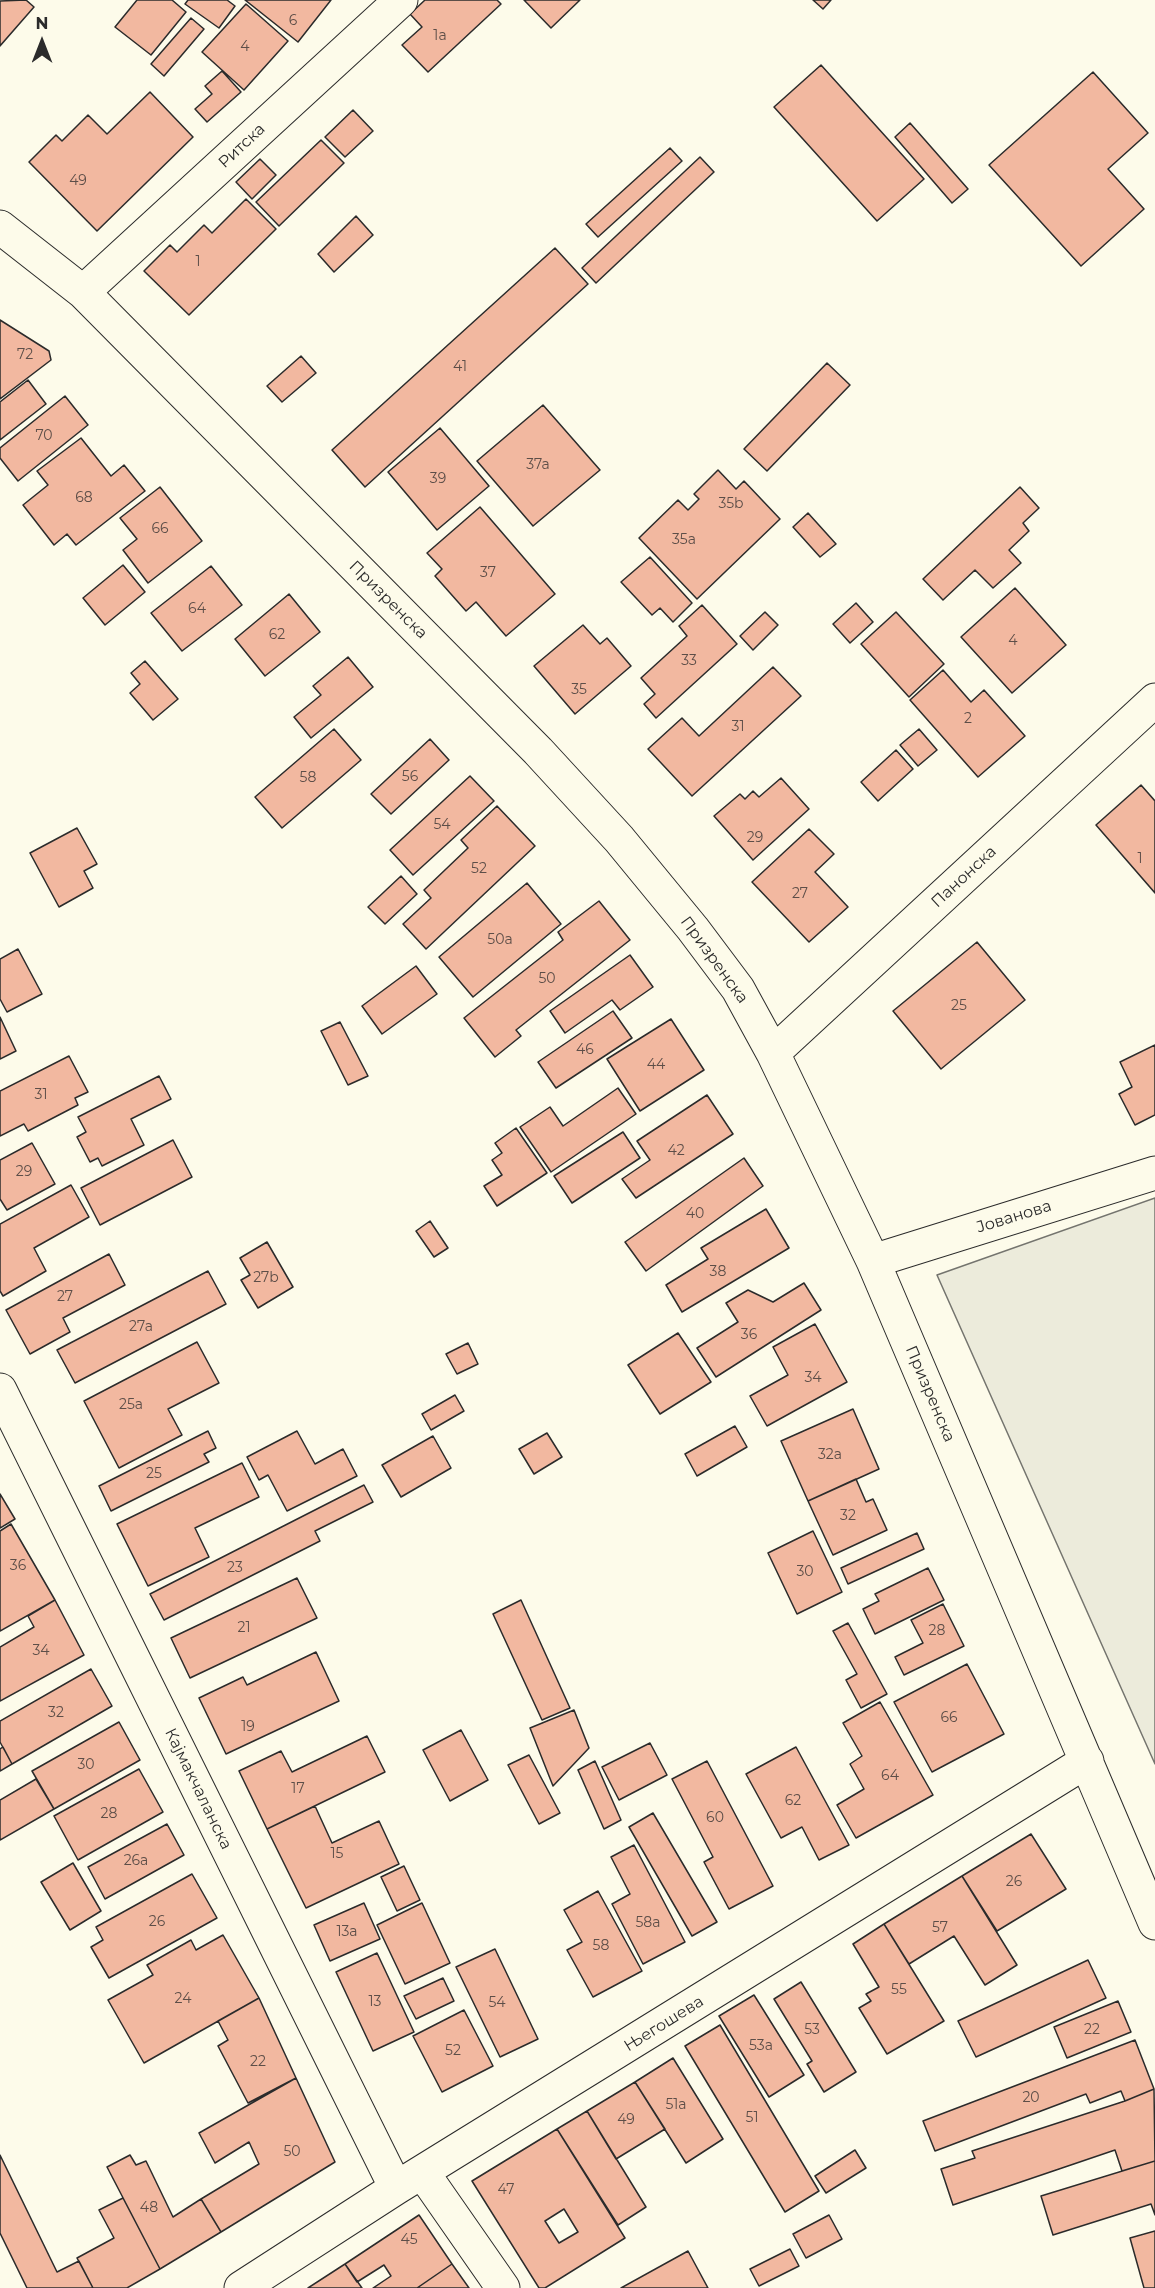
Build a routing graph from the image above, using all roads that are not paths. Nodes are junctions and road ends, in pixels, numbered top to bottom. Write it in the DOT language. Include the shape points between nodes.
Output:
graph roads {
  1 [pos="401,0"];
  2 [pos="0,227"];
  3 [pos="83,292"];
  4 [pos="1155,700"];
  5 [pos="773,1053"];
  6 [pos="1155,1173"];
  7 [pos="873,1261"];
  8 [pos="0,1390"];
  9 [pos="1088,1761"];
  10 [pos="1155,1923"];
  11 [pos="409,2180"];
  12 [pos="241,2288"];
  13 [pos="503,2288"];
  1 -- 3 [label="street, Ритска"];
  2 -- 3 [label="street, Призренска"];
  3 -- 5 [label="street, Призренска" via="538,751 619,839 738,989"];
  4 -- 5 [label="street, Панонска"];
  5 -- 7 [label="street, Призренска"];
  6 -- 7 [label="street, Јованова"];
  7 -- 9 [label="street, Призренска"];
  8 -- 11 [label="street, Кајмакчаланска"];
  9 -- 10 [label="street, Призренска"];
  9 -- 11 [label="street, Његошева"];
  11 -- 12 [label="street, Његошева"];
  11 -- 13 [label="street, Кајмакчаланска"];
}
